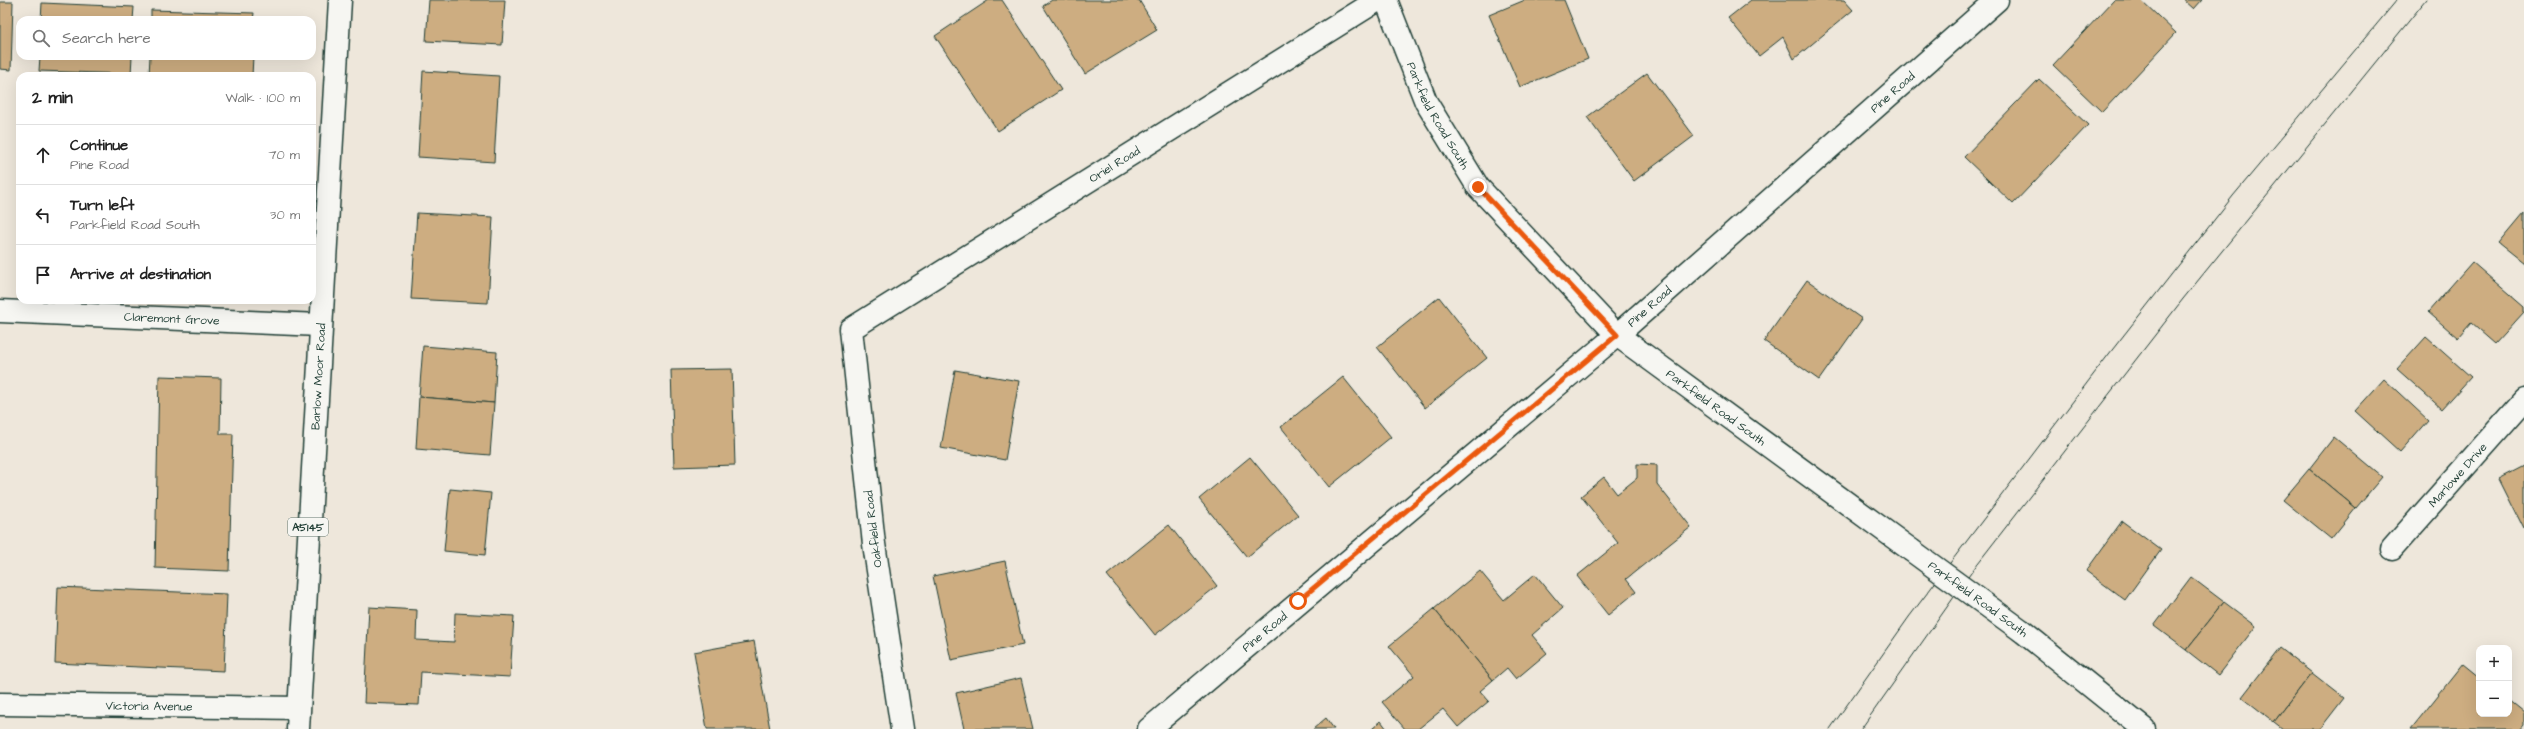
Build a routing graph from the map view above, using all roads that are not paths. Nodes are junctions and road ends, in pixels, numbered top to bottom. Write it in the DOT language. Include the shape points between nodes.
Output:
graph roads {
  1 [pos="340,0"];
  2 [pos="1378,0"];
  3 [pos="1386,0"];
  4 [pos="1997,0"];
  5 [pos="0,311"];
  6 [pos="320,325"];
  7 [pos="851,329"];
  8 [pos="1617,335"];
  9 [pos="2524,400"];
  10 [pos="2392,549"];
  11 [pos="0,704"];
  12 [pos="298,719"];
  13 [pos="902,729"];
  14 [pos="1149,729"];
  15 [pos="2144,729"];
  1 -- 6 [label="street, Barlow Moor Road / A5145"];
  2 -- 7 [label="street, Oriel Road"];
  3 -- 8 [label="street, Parkfield Road South" via="1426,102 1478,187"];
  4 -- 8 [label="street, Pine Road"];
  5 -- 6 [label="street, Claremont Grove"];
  6 -- 12 [label="street, Barlow Moor Road / A5145"];
  7 -- 13 [label="street, Oakfield Road" via="874,544"];
  8 -- 14 [label="street, Pine Road"];
  8 -- 15 [label="street, Parkfield Road South, bridge" via="2022,631"];
  9 -- 10 [label="street, Marlowe Drive"];
  11 -- 12 [label="street, Victoria Avenue"];
}
